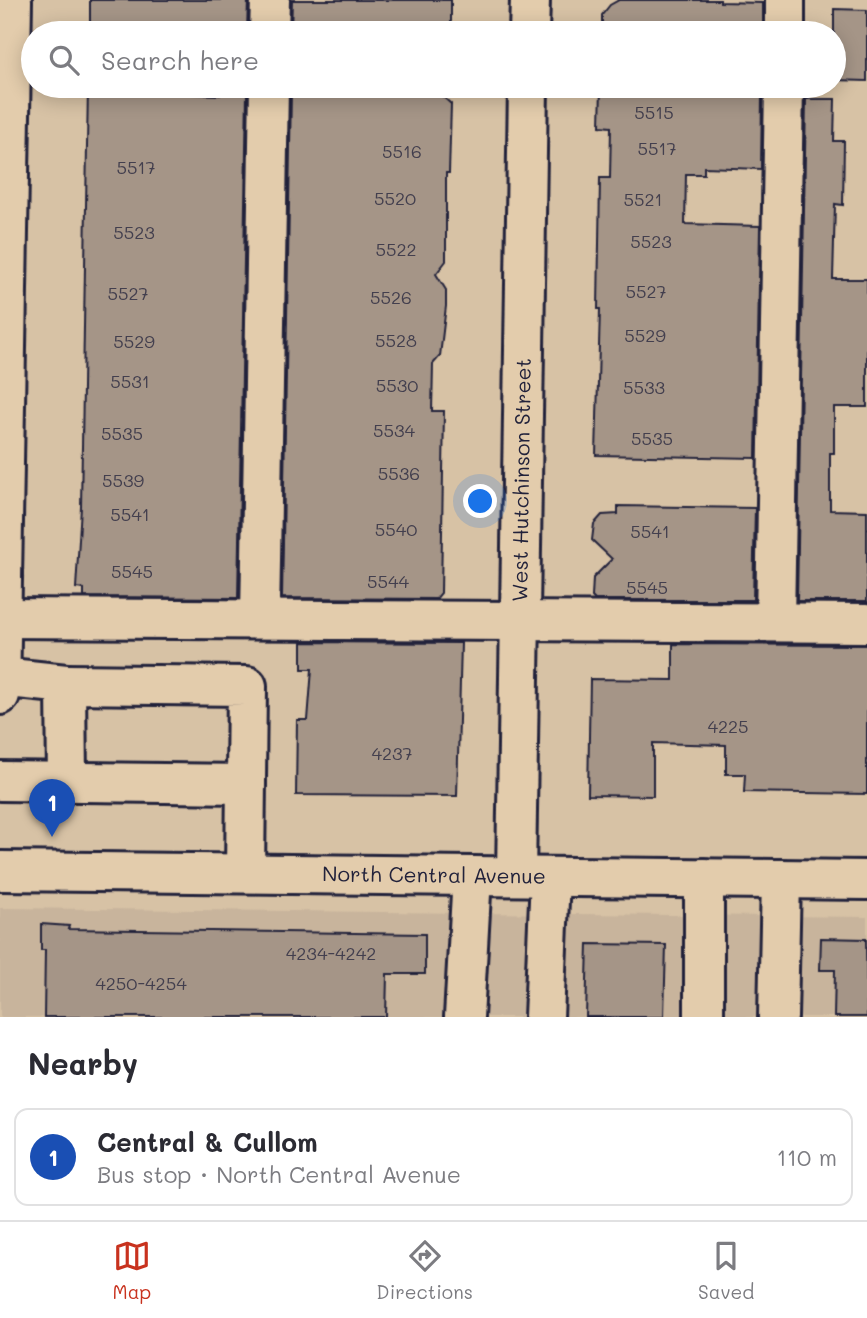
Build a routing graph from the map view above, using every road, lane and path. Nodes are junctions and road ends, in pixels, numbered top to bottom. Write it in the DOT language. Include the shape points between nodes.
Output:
graph roads {
  1 [pos="12,0"];
  2 [pos="270,0"];
  3 [pos="530,0"];
  4 [pos="785,0"];
  5 [pos="270,21"];
  6 [pos="529,21"];
  7 [pos="785,21"];
  8 [pos="269,98"];
  9 [pos="528,98"];
  10 [pos="784,98"];
  11 [pos="1,618"];
  12 [pos="260,619"];
  13 [pos="520,621"];
  14 [pos="775,622"];
  15 [pos="867,623"];
  16 [pos="0,677"];
  17 [pos="66,684"];
  18 [pos="0,695"];
  19 [pos="0,781"];
  20 [pos="67,781"];
  21 [pos="246,783"];
  22 [pos="0,871"];
  23 [pos="245,873"];
  24 [pos="472,876"];
  25 [pos="533,876"];
  26 [pos="704,878"];
  27 [pos="781,879"];
  28 [pos="867,880"];
  29 [pos="464,1017"];
  30 [pos="544,1017"];
  31 [pos="704,1017"];
  32 [pos="778,1017"];
  1 -- 11 [label="street"];
  2 -- 5 [label="street"];
  3 -- 6 [label="street"];
  4 -- 7 [label="street"];
  8 -- 12 [label="street"];
  9 -- 13 [label="street, West Hutchinson Street"];
  10 -- 14 [label="street"];
  11 -- 12 [label="street"];
  11 -- 16 [label="street"];
  12 -- 13 [label="street"];
  13 -- 14 [label="street"];
  13 -- 25 [label="street, West Hutchinson Street"];
  14 -- 15 [label="street"];
  16 -- 17 [label="street"];
  16 -- 18 [label="street"];
  17 -- 20 [label="street"];
  17 -- 21 [label="street" via="247,686"];
  19 -- 20 [label="street"];
  20 -- 21 [label="street"];
  21 -- 23 [label="street"];
  22 -- 23 [label="street, North Central Avenue"];
  23 -- 24 [label="street, North Central Avenue"];
  24 -- 25 [label="street, North Central Avenue"];
  24 -- 29 [label="street"];
  25 -- 26 [label="street, North Central Avenue"];
  25 -- 30 [label="street, West Hutchinson Street"];
  26 -- 27 [label="street, North Central Avenue"];
  26 -- 31 [label="street"];
  27 -- 28 [label="street, North Central Avenue"];
  27 -- 32 [label="street"];
}
